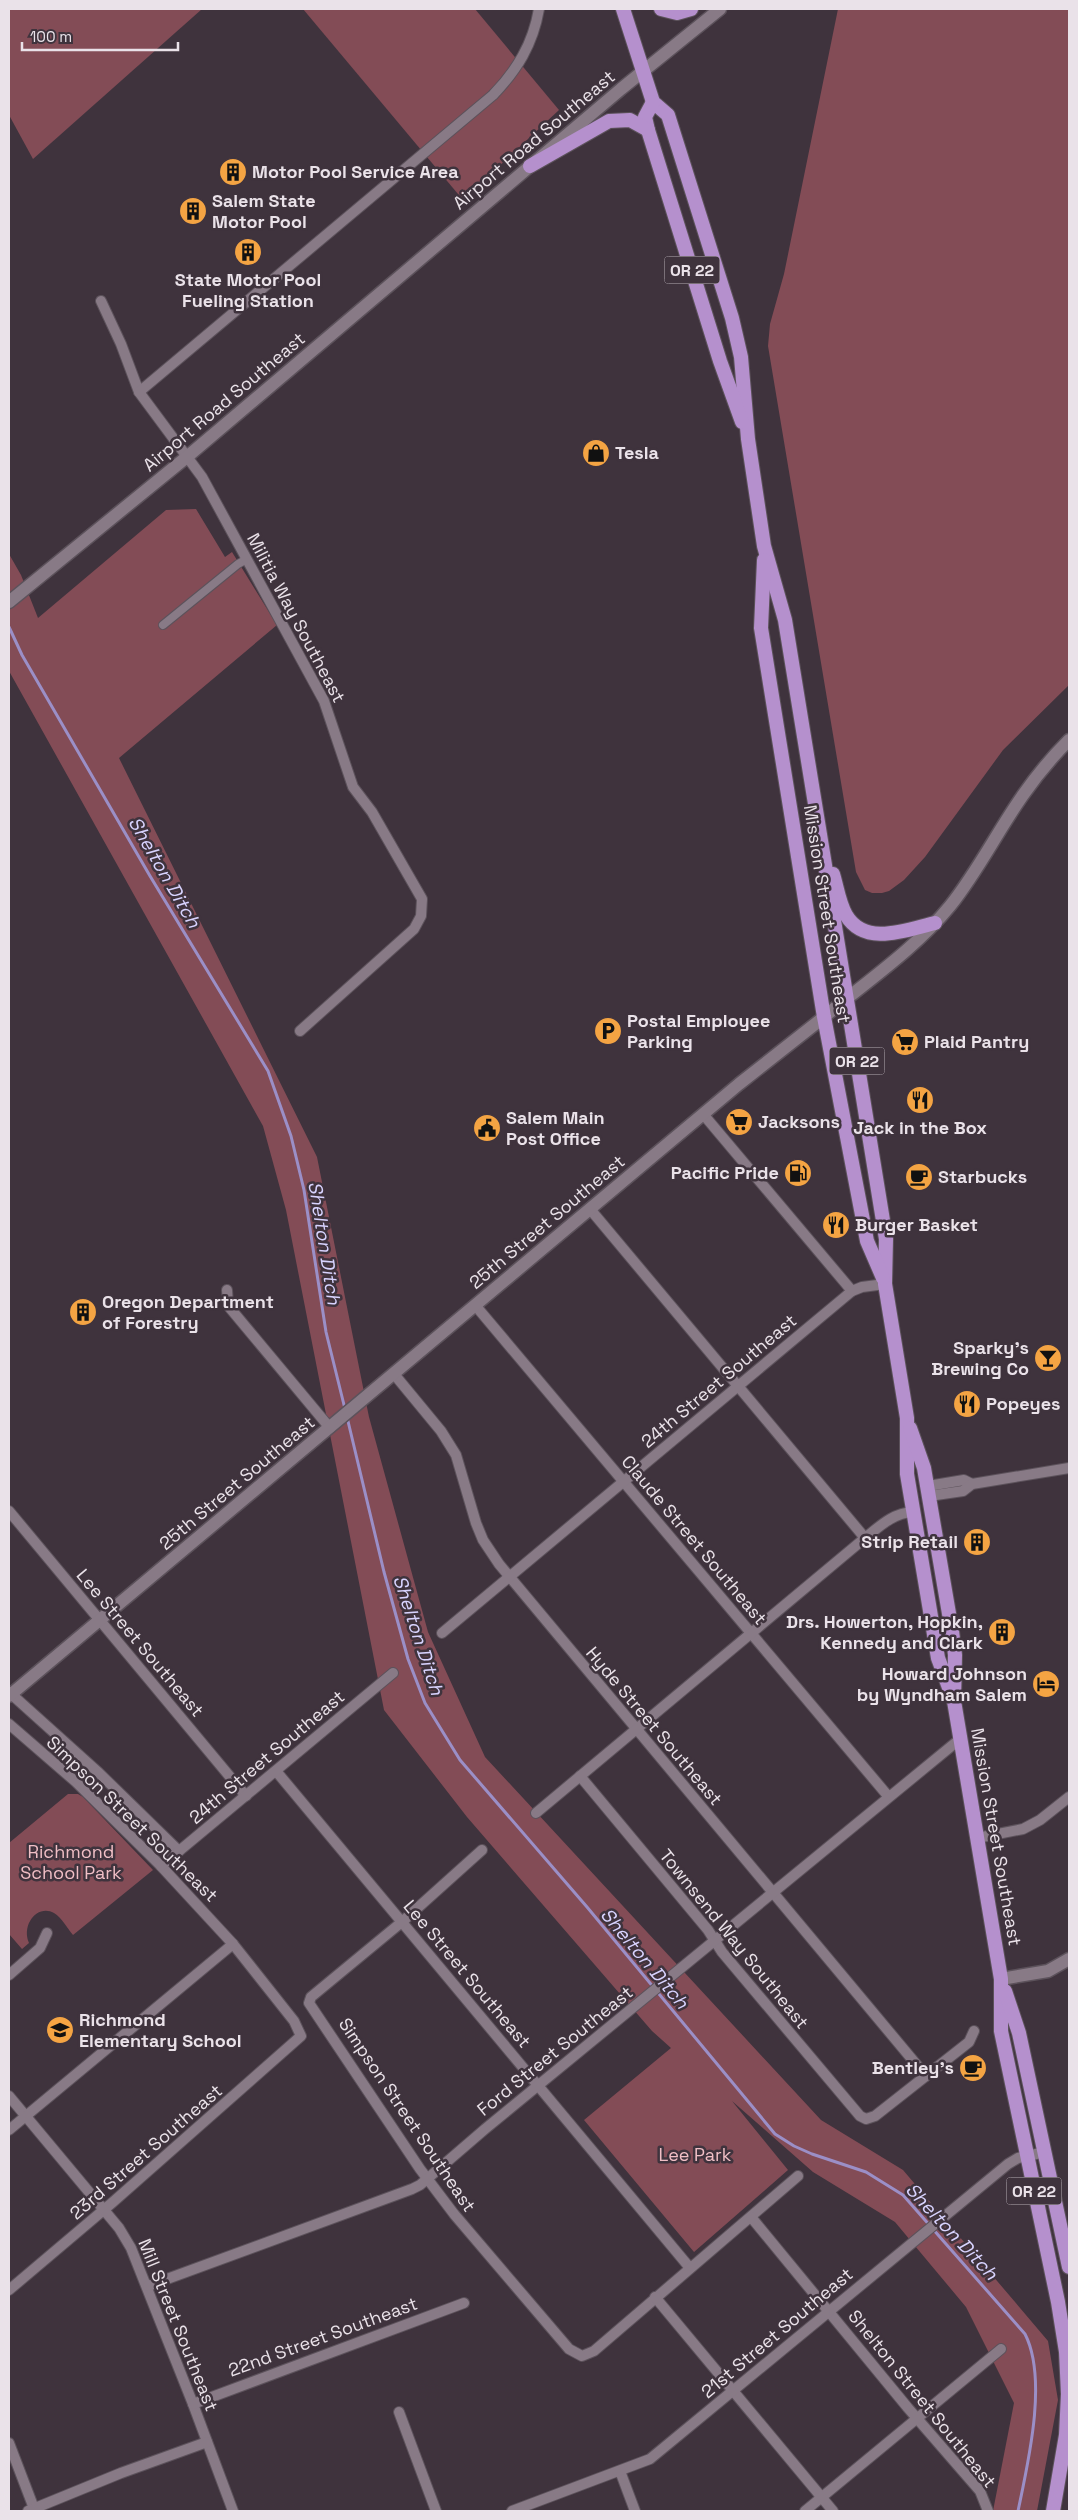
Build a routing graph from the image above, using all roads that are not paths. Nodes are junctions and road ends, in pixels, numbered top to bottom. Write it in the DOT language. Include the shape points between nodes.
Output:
graph roads {
  1 [pos="539,9"];
  2 [pos="623,9"];
  3 [pos="661,9"];
  4 [pos="691,9"];
  5 [pos="720,9"];
  6 [pos="644,71"];
  7 [pos="653,102"];
  8 [pos="648,130"];
  9 [pos="530,166"];
  10 [pos="101,301"];
  11 [pos="140,392"];
  12 [pos="748,439"];
  13 [pos="188,456"];
  14 [pos="764,546"];
  15 [pos="247,559"];
  16 [pos="13,599"];
  17 [pos="163,624"];
  18 [pos="1069,740"];
  19 [pos="821,838"];
  20 [pos="935,923"];
  21 [pos="846,999"];
  22 [pos="824,1018"];
  23 [pos="300,1030"];
  24 [pos="703,1114"];
  25 [pos="590,1209"];
  26 [pos="885,1284"];
  27 [pos="227,1290"];
  28 [pos="852,1291"];
  29 [pos="474,1305"];
  30 [pos="394,1374"];
  31 [pos="739,1386"];
  32 [pos="907,1418"];
  33 [pos="330,1428"];
  34 [pos="1069,1468"];
  35 [pos="624,1482"];
  36 [pos="928,1491"];
  37 [pos="9,1511"];
  38 [pos="913,1512"];
  39 [pos="865,1538"];
  40 [pos="939,1558"];
  41 [pos="510,1578"];
  42 [pos="99,1620"];
  43 [pos="752,1632"];
  44 [pos="442,1633"];
  45 [pos="393,1672"];
  46 [pos="10,1694"];
  47 [pos="954,1701"];
  48 [pos="9,1724"];
  49 [pos="636,1729"];
  50 [pos="960,1739"];
  51 [pos="276,1771"];
  52 [pos="580,1776"];
  53 [pos="246,1796"];
  54 [pos="888,1796"];
  55 [pos="1069,1797"];
  56 [pos="536,1813"];
  57 [pos="977,1838"];
  58 [pos="482,1850"];
  59 [pos="180,1851"];
  60 [pos="161,1866"];
  61 [pos="774,1893"];
  62 [pos="403,1921"];
  63 [pos="47,1933"];
  64 [pos="715,1941"];
  65 [pos="233,1944"];
  66 [pos="1069,1959"];
  67 [pos="9,1975"];
  68 [pos="1000,1979"];
  69 [pos="974,2031"];
  70 [pos="302,2036"];
  71 [pos="926,2076"];
  72 [pos="538,2086"];
  73 [pos="9,2096"];
  74 [pos="25,2116"];
  75 [pos="9,2130"];
  76 [pos="1045,2152"];
  77 [pos="1026,2156"];
  78 [pos="798,2176"];
  79 [pos="428,2178"];
  80 [pos="103,2210"];
  81 [pos="751,2217"];
  82 [pos="690,2268"];
  83 [pos="1069,2268"];
  84 [pos="1052,2273"];
  85 [pos="148,2286"];
  86 [pos="9,2290"];
  87 [pos="655,2297"];
  88 [pos="464,2303"];
  89 [pos="829,2312"];
  90 [pos="1001,2349"];
  91 [pos="734,2391"];
  92 [pos="193,2404"];
  93 [pos="1068,2404"];
  94 [pos="399,2412"];
  95 [pos="917,2418"];
  96 [pos="207,2442"];
  97 [pos="9,2443"];
  98 [pos="620,2472"];
  99 [pos="821,2498"];
  100 [pos="32,2510"];
  101 [pos="233,2511"];
  102 [pos="436,2511"];
  103 [pos="512,2511"];
  104 [pos="635,2511"];
  105 [pos="805,2511"];
  106 [pos="833,2511"];
  107 [pos="988,2511"];
  108 [pos="1053,2511"];
  1 -- 11 [label="street" via="523,57 493,95"];
  2 -- 6 [label="highway, Mission Street Southeast / OR 22"];
  3 -- 4 [label="highway" via="677,13"];
  5 -- 6 [label="main road, Airport Road Southeast"];
  6 -- 7 [label="highway, Mission Street Southeast / OR 22"];
  6 -- 9 [label="main road, Airport Road Southeast"];
  7 -- 8 [label="highway, Mission Street Southeast / OR 22" via="645,117"];
  7 -- 12 [label="highway, Mission Street Southeast / OR 22" via="668,115 732,318 741,357"];
  8 -- 9 [label="highway" via="630,120 609,121"];
  8 -- 12 [label="highway, Mission Street Southeast / OR 22" via="720,361"];
  9 -- 13 [label="main road, Airport Road Southeast"];
  10 -- 11 [label="street, Militia Way Southeast"];
  11 -- 13 [label="street, Militia Way Southeast"];
  12 -- 14 [label="highway, Mission Street Southeast / OR 22"];
  13 -- 15 [label="street, Militia Way Southeast"];
  13 -- 16 [label="main road, Airport Road Southeast"];
  14 -- 19 [label="highway, Mission Street Southeast / OR 22" via="785,620"];
  14 -- 22 [label="highway, Mission Street Southeast / OR 22" via="761,628"];
  15 -- 17 [label="street"];
  15 -- 23 [label="street, Militia Way Southeast" via="324,701 353,787 372,812 422,899 421,916 414,929"];
  18 -- 20 [label="main road, 25th Street Southeast" via="1027,789 974,874"];
  19 -- 20 [label="highway" via="845,914 853,926 866,932 886,934"];
  19 -- 21 [label="highway, Mission Street Southeast / OR 22"];
  20 -- 21 [label="main road, 25th Street Southeast"];
  21 -- 22 [label="main road, 25th Street Southeast"];
  21 -- 26 [label="highway, Mission Street Southeast / OR 22" via="886,1239"];
  22 -- 24 [label="main road, 25th Street Southeast"];
  22 -- 26 [label="highway, Mission Street Southeast / OR 22" via="867,1241"];
  24 -- 25 [label="main road, 25th Street Southeast"];
  24 -- 28 [label="street"];
  25 -- 29 [label="main road, 25th Street Southeast"];
  25 -- 31 [label="street"];
  26 -- 28 [label="street, 24th Street Southeast"];
  26 -- 32 [label="highway, Mission Street Southeast / OR 22"];
  27 -- 33 [label="street" via="230,1308"];
  28 -- 31 [label="street, 24th Street Southeast"];
  29 -- 30 [label="main road, 25th Street Southeast"];
  29 -- 35 [label="street, Claude Street Southeast"];
  30 -- 33 [label="main road, 25th Street Southeast"];
  30 -- 41 [label="street, Hyde Street Southeast" via="441,1431 456,1455 483,1540"];
  31 -- 35 [label="street, 24th Street Southeast"];
  31 -- 39 [label="street"];
  32 -- 36 [label="highway, Mission Street Southeast / OR 22" via="924,1468"];
  32 -- 38 [label="highway, Mission Street Southeast / OR 22" via="907,1474"];
  33 -- 42 [label="main road, 25th Street Southeast"];
  34 -- 36 [label="street" via="972,1484 963,1491"];
  35 -- 41 [label="street, 24th Street Southeast"];
  35 -- 43 [label="street, Claude Street Southeast"];
  36 -- 40 [label="highway, Mission Street Southeast / OR 22"];
  37 -- 42 [label="street, Lee Street Southeast"];
  38 -- 39 [label="street" via="893,1517"];
  38 -- 40 [label="highway" via="919,1512 922,1517"];
  38 -- 47 [label="highway, Mission Street Southeast / OR 22" via="938,1658"];
  39 -- 43 [label="street"];
  40 -- 47 [label="highway, Mission Street Southeast / OR 22" via="956,1655"];
  41 -- 44 [label="street, 24th Street Southeast"];
  41 -- 49 [label="street, Hyde Street Southeast"];
  42 -- 46 [label="main road, 25th Street Southeast"];
  42 -- 53 [label="street, Lee Street Southeast"];
  43 -- 49 [label="street"];
  43 -- 54 [label="street, Claude Street Southeast"];
  45 -- 51 [label="street, 24th Street Southeast"];
  46 -- 59 [label="street, Simpson Street Southeast"];
  47 -- 50 [label="highway, Mission Street Southeast / OR 22"];
  48 -- 60 [label="street, Simpson Street Southeast" via="76,1782"];
  49 -- 52 [label="street"];
  49 -- 61 [label="street, Hyde Street Southeast"];
  50 -- 54 [label="street, Ford Street Southeast"];
  50 -- 57 [label="highway, Mission Street Southeast / OR 22"];
  51 -- 53 [label="street, 24th Street Southeast"];
  51 -- 62 [label="street, Lee Street Southeast"];
  52 -- 56 [label="street"];
  52 -- 64 [label="street, Townsend Way Southeast"];
  53 -- 59 [label="street, 24th Street Southeast"];
  54 -- 61 [label="street, Ford Street Southeast"];
  55 -- 57 [label="street" via="1023,1829"];
  57 -- 68 [label="highway, Mission Street Southeast / OR 22"];
  58 -- 62 [label="street"];
  59 -- 60 [label="street, 24th Street Southeast"];
  60 -- 65 [label="street, Simpson Street Southeast"];
  61 -- 64 [label="street, Ford Street Southeast"];
  61 -- 71 [label="street, Hyde Street Southeast"];
  62 -- 72 [label="street, Lee Street Southeast"];
  62 -- 79 [label="street, Simpson Street Southeast" via="309,2000"];
  63 -- 67 [label="street" via="40,1948"];
  64 -- 71 [label="street, Townsend Way Southeast" via="854,2110 866,2119 875,2116"];
  64 -- 72 [label="street, Ford Street Southeast"];
  65 -- 70 [label="street, Simpson Street Southeast" via="294,2021"];
  65 -- 74 [label="street"];
  66 -- 68 [label="main road" via="1048,1971"];
  68 -- 76 [label="highway, Mission Street Southeast / OR 22" via="1019,2033"];
  68 -- 77 [label="highway, Mission Street Southeast / OR 22" via="1002,2031"];
  69 -- 71 [label="street" via="969,2042"];
  70 -- 80 [label="street, 23rd Street Southeast"];
  72 -- 79 [label="street, Ford Street Southeast"];
  72 -- 82 [label="street, Lee Street Southeast"];
  73 -- 74 [label="street, Mill Street Southeast"];
  74 -- 75 [label="street"];
  74 -- 80 [label="street, Mill Street Southeast"];
  76 -- 77 [label="street, 21st Street Southeast"];
  76 -- 83 [label="highway, Mission Street Southeast / OR 22"];
  77 -- 84 [label="highway, Mission Street Southeast / OR 22"];
  77 -- 89 [label="street, 21st Street Southeast" via="1008,2164"];
  78 -- 81 [label="street"];
  79 -- 85 [label="street, Ford Street Southeast" via="412,2189"];
  79 -- 87 [label="street, Simpson Street Southeast" via="459,2221 570,2350 582,2356 594,2351"];
  80 -- 85 [label="street, Mill Street Southeast" via="131,2248"];
  80 -- 86 [label="street, 23rd Street Southeast"];
  81 -- 82 [label="street"];
  81 -- 89 [label="street, Shelton Street Southeast"];
  82 -- 87 [label="street"];
  83 -- 84 [label="street"];
  84 -- 93 [label="highway, Mission Street Southeast / OR 22" via="1066,2352"];
  85 -- 92 [label="street, Mill Street Southeast"];
  87 -- 91 [label="street"];
  88 -- 92 [label="street, 22nd Street Southeast"];
  89 -- 91 [label="street, 21st Street Southeast"];
  89 -- 95 [label="street, Shelton Street Southeast"];
  90 -- 95 [label="street"];
  91 -- 98 [label="street, 21st Street Southeast" via="650,2459"];
  91 -- 99 [label="street"];
  92 -- 96 [label="street, Mill Street Southeast"];
  93 -- 108 [label="highway, Mission Street Southeast / OR 22"];
  94 -- 102 [label="street"];
  95 -- 99 [label="street"];
  95 -- 107 [label="street, Shelton Street Southeast" via="980,2491"];
  96 -- 100 [label="street"];
  96 -- 101 [label="street, Mill Street Southeast"];
  97 -- 100 [label="street"];
  98 -- 103 [label="street, 21st Street Southeast"];
  98 -- 104 [label="street"];
  99 -- 105 [label="street"];
  99 -- 106 [label="street"];
}
